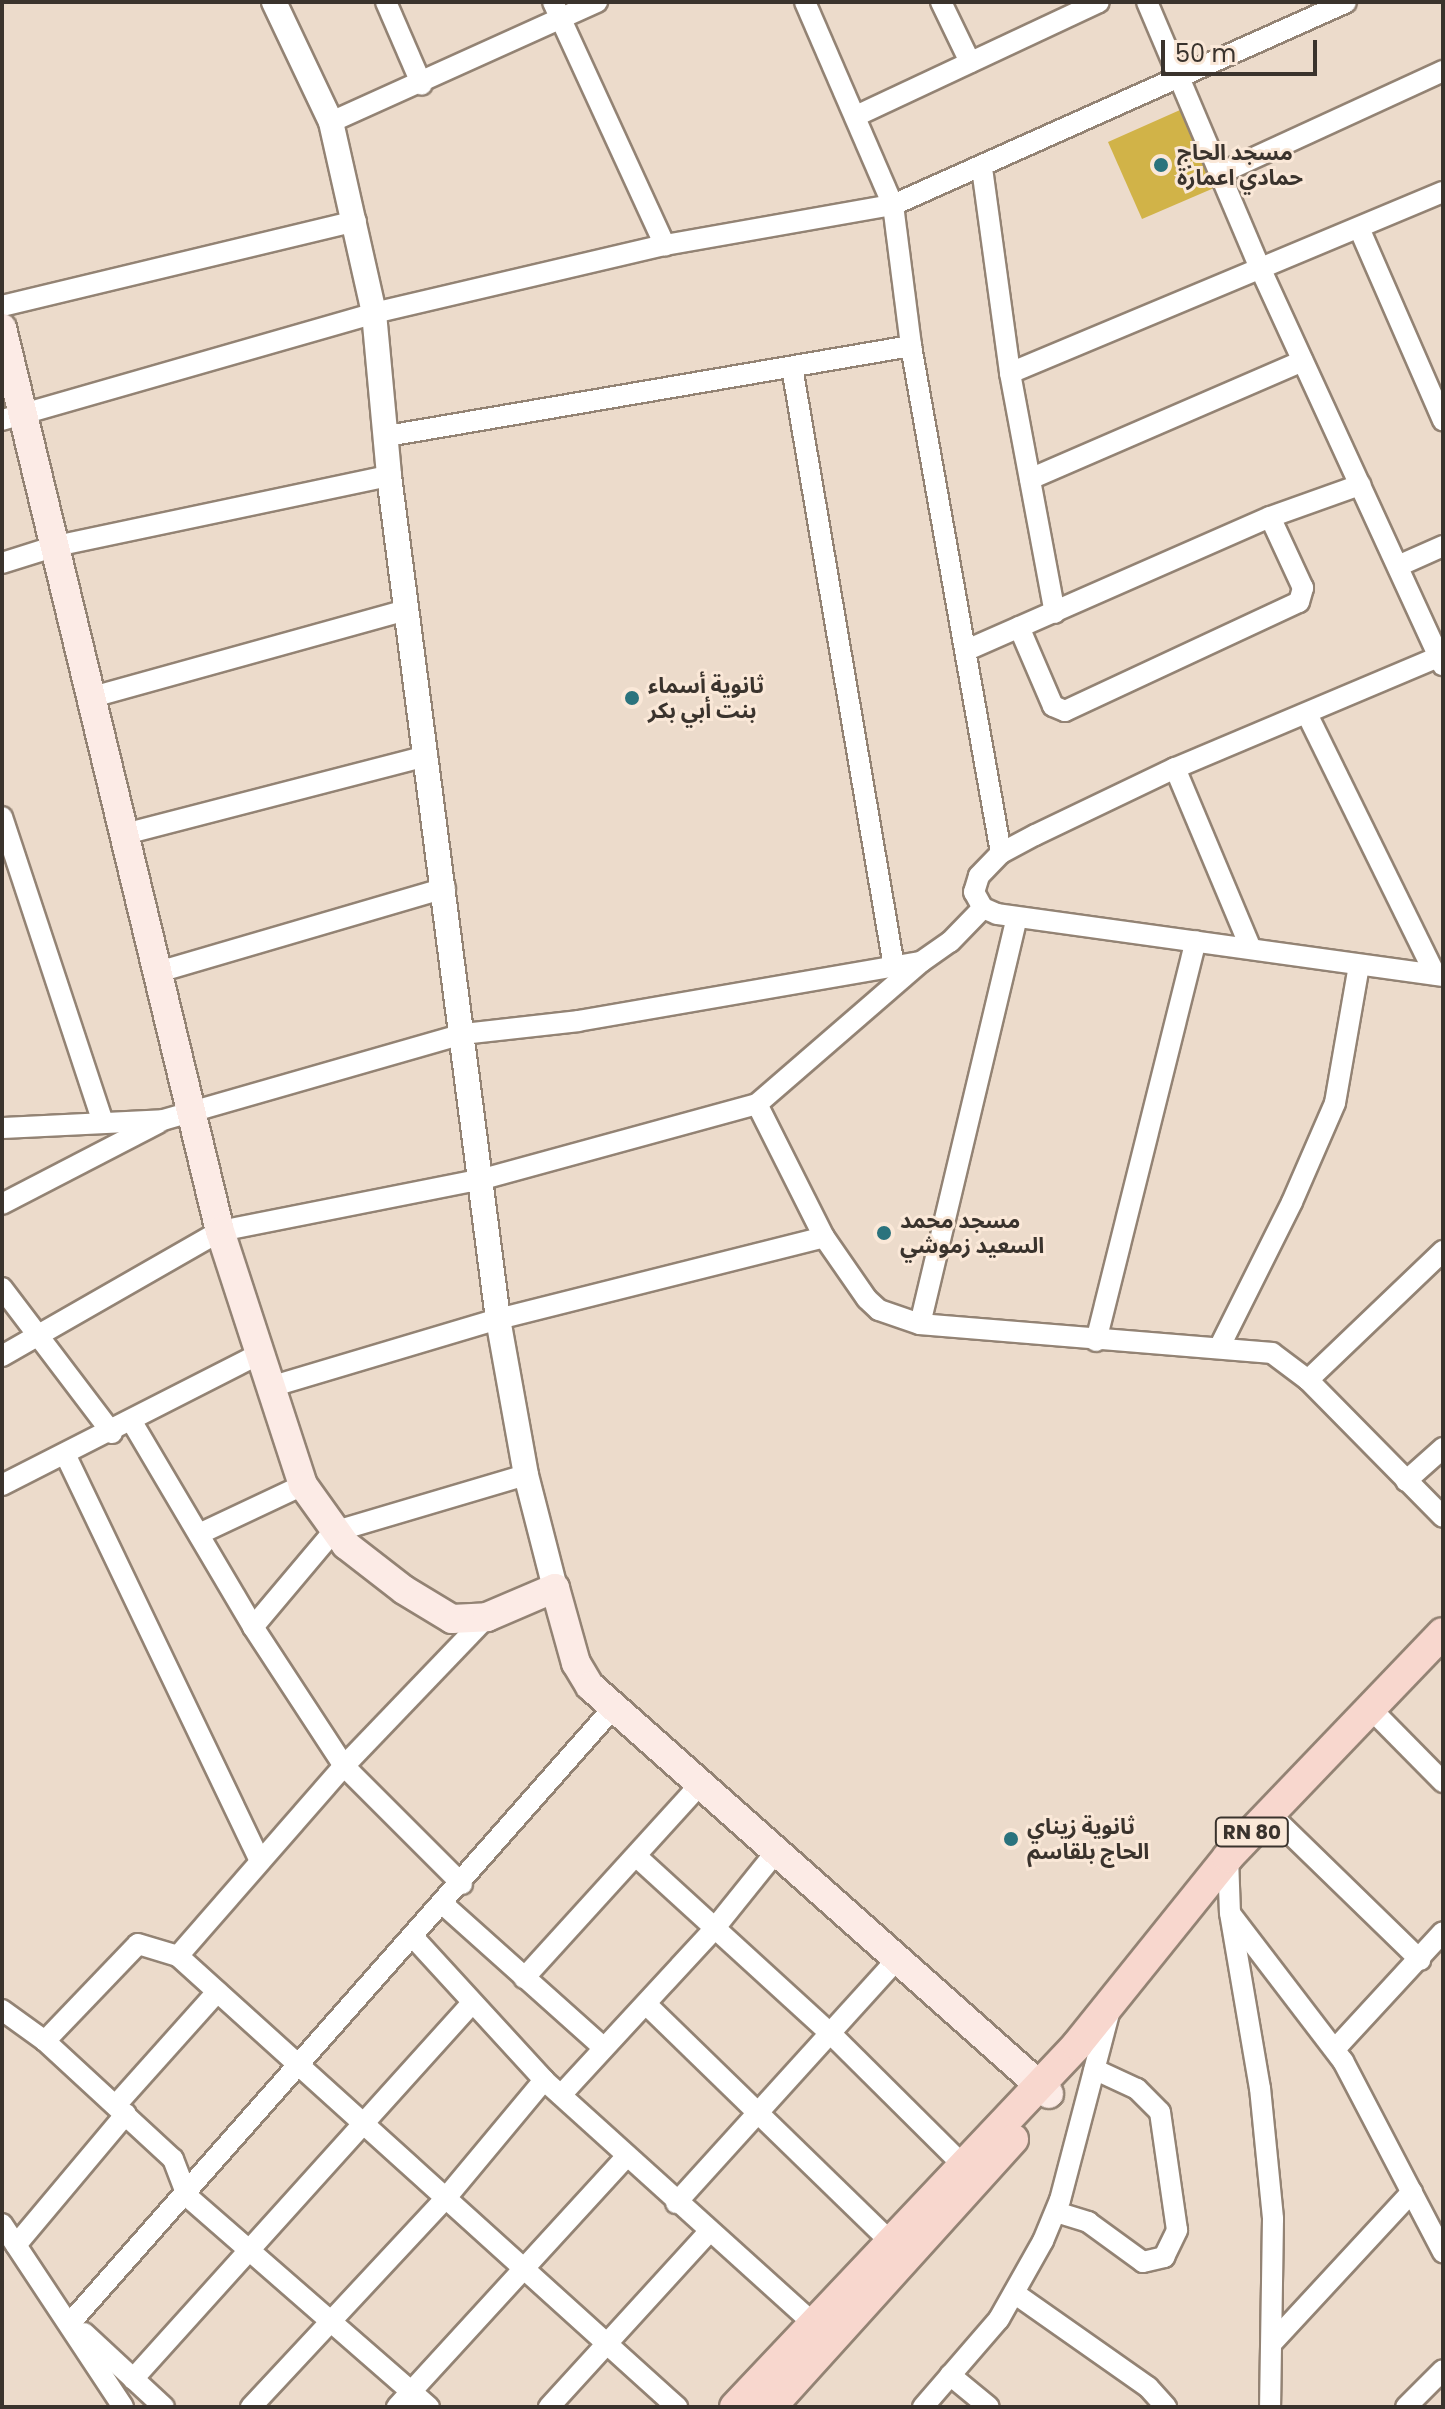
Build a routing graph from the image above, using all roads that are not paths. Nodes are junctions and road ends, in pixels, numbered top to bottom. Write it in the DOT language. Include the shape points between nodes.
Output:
graph roads {
  1 [pos="274,2"];
  2 [pos="386,2"];
  3 [pos="597,2"];
  4 [pos="805,2"];
  5 [pos="941,2"];
  6 [pos="1099,2"];
  7 [pos="1147,2"];
  8 [pos="1346,2"];
  9 [pos="557,11"];
  10 [pos="970,62"];
  11 [pos="1443,71"];
  12 [pos="1179,81"];
  13 [pos="422,85"];
  14 [pos="856,116"];
  15 [pos="331,122"];
  16 [pos="982,168"];
  17 [pos="1219,174"];
  18 [pos="1443,192"];
  19 [pos="893,205"];
  20 [pos="356,221"];
  21 [pos="1359,228"];
  22 [pos="665,245"];
  23 [pos="1261,270"];
  24 [pos="2,306"];
  25 [pos="374,313"];
  26 [pos="2,328"];
  27 [pos="911,346"];
  28 [pos="1303,361"];
  29 [pos="792,367"];
  30 [pos="1010,373"];
  31 [pos="12,417"];
  32 [pos="1443,420"];
  33 [pos="387,436"];
  34 [pos="389,476"];
  35 [pos="1030,479"];
  36 [pos="1360,485"];
  37 [pos="1270,517"];
  38 [pos="56,546"];
  39 [pos="1443,546"];
  40 [pos="2,563"];
  41 [pos="1398,566"];
  42 [pos="406,610"];
  43 [pos="1055,613"];
  44 [pos="1019,627"];
  45 [pos="967,650"];
  46 [pos="1442,659"];
  47 [pos="89,698"];
  48 [pos="1307,714"];
  49 [pos="427,756"];
  50 [pos="1175,768"];
  51 [pos="2,817"];
  52 [pos="121,835"];
  53 [pos="1001,853"];
  54 [pos="445,888"];
  55 [pos="983,908"];
  56 [pos="1017,917"];
  57 [pos="1196,941"];
  58 [pos="1250,946"];
  59 [pos="921,962"];
  60 [pos="1359,965"];
  61 [pos="894,967"];
  62 [pos="158,972"];
  63 [pos="1439,975"];
  64 [pos="463,1034"];
  65 [pos="757,1104"];
  66 [pos="192,1111"];
  67 [pos="163,1120"];
  68 [pos="103,1122"];
  69 [pos="2,1128"];
  70 [pos="483,1179"];
  71 [pos="2,1204"];
  72 [pos="220,1231"];
  73 [pos="824,1237"];
  74 [pos="1443,1251"];
  75 [pos="2,1288"];
  76 [pos="498,1319"];
  77 [pos="920,1324"];
  78 [pos="36,1337"];
  79 [pos="1096,1341"];
  80 [pos="1220,1346"];
  81 [pos="257,1355"];
  82 [pos="2,1356"];
  83 [pos="1308,1380"];
  84 [pos="270,1387"];
  85 [pos="132,1422"];
  86 [pos="112,1433"];
  87 [pos="1443,1448"];
  88 [pos="66,1456"];
  89 [pos="526,1475"];
  90 [pos="1406,1481"];
  91 [pos="2,1485"];
  92 [pos="303,1485"];
  93 [pos="1443,1517"];
  94 [pos="333,1532"];
  95 [pos="199,1534"];
  96 [pos="555,1588"];
  97 [pos="487,1617"];
  98 [pos="253,1627"];
  99 [pos="1443,1633"];
  100 [pos="1368,1706"];
  101 [pos="613,1708"];
  102 [pos="344,1766"];
  103 [pos="1443,1782"];
  104 [pos="699,1786"];
  105 [pos="1269,1813"];
  106 [pos="776,1852"];
  107 [pos="636,1856"];
  108 [pos="1228,1857"];
  109 [pos="260,1861"];
  110 [pos="462,1884"];
  111 [pos="444,1905"];
  112 [pos="1230,1913"];
  113 [pos="714,1929"];
  114 [pos="1443,1932"];
  115 [pos="414,1938"];
  116 [pos="178,1956"];
  117 [pos="896,1960"];
  118 [pos="1420,1960"];
  119 [pos="524,1978"];
  120 [pos="217,1992"];
  121 [pos="472,2003"];
  122 [pos="646,2004"];
  123 [pos="2,2010"];
  124 [pos="830,2033"];
  125 [pos="45,2041"];
  126 [pos="603,2047"];
  127 [pos="1335,2049"];
  128 [pos="1086,2057"];
  129 [pos="297,2065"];
  130 [pos="544,2080"];
  131 [pos="1043,2089"];
  132 [pos="561,2095"];
  133 [pos="121,2110"];
  134 [pos="759,2110"];
  135 [pos="363,2125"];
  136 [pos="626,2157"];
  137 [pos="962,2164"];
  138 [pos="1412,2192"];
  139 [pos="187,2196"];
  140 [pos="445,2199"];
  141 [pos="676,2203"];
  142 [pos="1056,2212"];
  143 [pos="2,2224"];
  144 [pos="709,2232"];
  145 [pos="890,2241"];
  146 [pos="16,2245"];
  147 [pos="250,2248"];
  148 [pos="1443,2252"];
  149 [pos="520,2270"];
  150 [pos="1017,2295"];
  151 [pos="67,2318"];
  152 [pos="330,2319"];
  153 [pos="812,2322"];
  154 [pos="1272,2343"];
  155 [pos="606,2347"];
  156 [pos="1443,2370"];
  157 [pos="950,2375"];
  158 [pos="133,2379"];
  159 [pos="412,2391"];
  160 [pos="123,2407"];
  161 [pos="164,2407"];
  162 [pos="251,2407"];
  163 [pos="397,2407"];
  164 [pos="429,2407"];
  165 [pos="549,2407"];
  166 [pos="677,2407"];
  167 [pos="735,2407"];
  168 [pos="771,2407"];
  169 [pos="923,2407"];
  170 [pos="989,2407"];
  171 [pos="1166,2407"];
  172 [pos="1270,2407"];
  173 [pos="1406,2407"];
  1 -- 15 [label="street"];
  2 -- 13 [label="street"];
  3 -- 9 [label="street"];
  4 -- 14 [label="street"];
  5 -- 10 [label="street"];
  6 -- 10 [label="street"];
  7 -- 12 [label="street"];
  8 -- 12 [label="street"];
  9 -- 13 [label="street"];
  9 -- 22 [label="street"];
  10 -- 14 [label="street"];
  11 -- 17 [label="street"];
  12 -- 16 [label="street"];
  12 -- 17 [label="street"];
  13 -- 15 [label="street"];
  14 -- 19 [label="street"];
  15 -- 20 [label="street"];
  16 -- 19 [label="street"];
  16 -- 30 [label="street"];
  17 -- 23 [label="street"];
  18 -- 21 [label="street"];
  19 -- 22 [label="street"];
  19 -- 27 [label="street"];
  20 -- 24 [label="street"];
  20 -- 25 [label="street"];
  21 -- 23 [label="street"];
  21 -- 32 [label="street"];
  22 -- 25 [label="street"];
  23 -- 28 [label="street"];
  23 -- 30 [label="street"];
  25 -- 31 [label="street"];
  25 -- 33 [label="street"];
  26 -- 31 [label="main road"];
  27 -- 29 [label="street"];
  27 -- 45 [label="street"];
  28 -- 35 [label="street"];
  28 -- 36 [label="street"];
  29 -- 33 [label="street"];
  29 -- 61 [label="street"];
  30 -- 35 [label="street"];
  31 -- 38 [label="main road"];
  33 -- 34 [label="street"];
  34 -- 38 [label="street"];
  34 -- 42 [label="street"];
  35 -- 43 [label="street"];
  36 -- 37 [label="street"];
  36 -- 41 [label="street"];
  37 -- 43 [label="street"];
  37 -- 44 [label="street" via="1303,588 1299,602 1065,711 1053,706"];
  38 -- 40 [label="street"];
  38 -- 47 [label="main road"];
  39 -- 41 [label="street"];
  41 -- 46 [label="street"];
  42 -- 47 [label="street"];
  42 -- 49 [label="street"];
  43 -- 44 [label="street"];
  44 -- 45 [label="street"];
  45 -- 53 [label="street"];
  46 -- 48 [label="street"];
  47 -- 52 [label="main road"];
  48 -- 50 [label="street"];
  48 -- 63 [label="street"];
  49 -- 52 [label="street"];
  49 -- 54 [label="street"];
  50 -- 53 [label="street"];
  50 -- 58 [label="street"];
  51 -- 68 [label="street"];
  52 -- 62 [label="main road"];
  53 -- 55 [label="street" via="975,886"];
  54 -- 62 [label="street"];
  54 -- 64 [label="street"];
  55 -- 56 [label="street"];
  55 -- 59 [label="street"];
  56 -- 57 [label="street"];
  56 -- 77 [label="street"];
  57 -- 58 [label="street"];
  57 -- 79 [label="street"];
  58 -- 60 [label="street"];
  59 -- 61 [label="street"];
  59 -- 65 [label="street"];
  60 -- 63 [label="street"];
  60 -- 80 [label="street" via="1335,1103"];
  61 -- 64 [label="street" via="578,1021"];
  62 -- 66 [label="main road"];
  64 -- 66 [label="street"];
  64 -- 70 [label="street"];
  65 -- 70 [label="street"];
  65 -- 73 [label="street"];
  66 -- 67 [label="street"];
  66 -- 72 [label="main road"];
  67 -- 68 [label="street"];
  67 -- 71 [label="street"];
  68 -- 69 [label="street"];
  70 -- 72 [label="street"];
  70 -- 76 [label="street"];
  72 -- 78 [label="street"];
  72 -- 81 [label="main road"];
  73 -- 76 [label="street"];
  73 -- 77 [label="street" via="854,1284 879,1310"];
  74 -- 83 [label="street"];
  75 -- 78 [label="street"];
  76 -- 84 [label="street"];
  76 -- 89 [label="street"];
  77 -- 79 [label="street"];
  78 -- 82 [label="street"];
  78 -- 86 [label="street"];
  79 -- 80 [label="street"];
  80 -- 83 [label="street" via="1272,1353"];
  81 -- 84 [label="main road"];
  81 -- 85 [label="street"];
  83 -- 90 [label="street"];
  84 -- 92 [label="main road"];
  85 -- 86 [label="street"];
  85 -- 95 [label="street"];
  86 -- 88 [label="street"];
  87 -- 90 [label="street"];
  88 -- 91 [label="street"];
  88 -- 109 [label="street"];
  89 -- 94 [label="street"];
  89 -- 96 [label="street"];
  90 -- 93 [label="street"];
  92 -- 94 [label="main road"];
  92 -- 95 [label="street"];
  94 -- 97 [label="main road" via="435,1611 452,1619"];
  94 -- 98 [label="street"];
  95 -- 98 [label="street"];
  96 -- 97 [label="main road"];
  96 -- 101 [label="main road" via="576,1663"];
  97 -- 102 [label="street"];
  98 -- 102 [label="street"];
  99 -- 100 [label="main road, RN 80"];
  100 -- 103 [label="street"];
  100 -- 105 [label="main road, RN 80"];
  101 -- 104 [label="main road"];
  101 -- 110 [label="street"];
  102 -- 109 [label="street"];
  102 -- 110 [label="street"];
  104 -- 106 [label="main road"];
  104 -- 107 [label="street"];
  105 -- 108 [label="main road, RN 80"];
  105 -- 118 [label="street"];
  106 -- 113 [label="street"];
  106 -- 117 [label="main road"];
  107 -- 113 [label="street"];
  107 -- 119 [label="street"];
  108 -- 112 [label="street"];
  108 -- 128 [label="main road, RN 80" via="1113,1998"];
  109 -- 116 [label="street"];
  110 -- 111 [label="street"];
  111 -- 115 [label="street"];
  111 -- 119 [label="street"];
  112 -- 127 [label="street"];
  112 -- 154 [label="street" via="1266,2142 1273,2219"];
  113 -- 122 [label="street"];
  113 -- 124 [label="street"];
  114 -- 118 [label="street"];
  115 -- 121 [label="street"];
  115 -- 129 [label="street"];
  116 -- 120 [label="street"];
  116 -- 125 [label="street" via="138,1944"];
  117 -- 124 [label="street"];
  117 -- 131 [label="main road"];
  118 -- 127 [label="street"];
  119 -- 126 [label="street"];
  120 -- 129 [label="street"];
  120 -- 133 [label="street"];
  121 -- 130 [label="street"];
  121 -- 135 [label="street"];
  122 -- 126 [label="street"];
  122 -- 134 [label="street"];
  123 -- 125 [label="street"];
  124 -- 134 [label="street"];
  124 -- 137 [label="street"];
  125 -- 133 [label="street"];
  126 -- 132 [label="street"];
  127 -- 138 [label="street"];
  128 -- 131 [label="main road, RN 80"];
  128 -- 142 [label="street"];
  128 -- 142 [label="street" via="1137,2089 1160,2112 1177,2230 1164,2257 1143,2262 1088,2222"];
  129 -- 135 [label="street"];
  129 -- 139 [label="street"];
  130 -- 132 [label="street"];
  130 -- 140 [label="street"];
  131 -- 137 [label="main road, RN 80"];
  131 -- 168 [label="main road, RN 80"];
  132 -- 136 [label="street"];
  133 -- 139 [label="street" via="173,2159"];
  133 -- 146 [label="street"];
  134 -- 141 [label="street"];
  134 -- 145 [label="street"];
  135 -- 140 [label="street"];
  135 -- 147 [label="street"];
  136 -- 141 [label="street"];
  136 -- 149 [label="street"];
  137 -- 145 [label="main road, RN 80"];
  138 -- 148 [label="street"];
  138 -- 154 [label="street"];
  139 -- 147 [label="street"];
  139 -- 151 [label="street"];
  140 -- 149 [label="street"];
  140 -- 152 [label="street"];
  141 -- 144 [label="street"];
  142 -- 150 [label="street"];
  143 -- 146 [label="street"];
  144 -- 153 [label="street"];
  144 -- 155 [label="street"];
  145 -- 153 [label="main road, RN 80"];
  146 -- 151 [label="street"];
  147 -- 152 [label="street"];
  147 -- 158 [label="street"];
  149 -- 155 [label="street"];
  149 -- 159 [label="street"];
  150 -- 157 [label="street"];
  150 -- 171 [label="street" via="1148,2387"];
  151 -- 158 [label="street"];
  151 -- 160 [label="street"];
  152 -- 159 [label="street"];
  152 -- 162 [label="street"];
  153 -- 167 [label="main road, RN 80"];
  154 -- 172 [label="street"];
  155 -- 165 [label="street"];
  155 -- 166 [label="street"];
  156 -- 173 [label="street"];
  157 -- 169 [label="street"];
  157 -- 170 [label="street"];
  158 -- 161 [label="street"];
  159 -- 163 [label="street"];
  159 -- 164 [label="street"];
}
